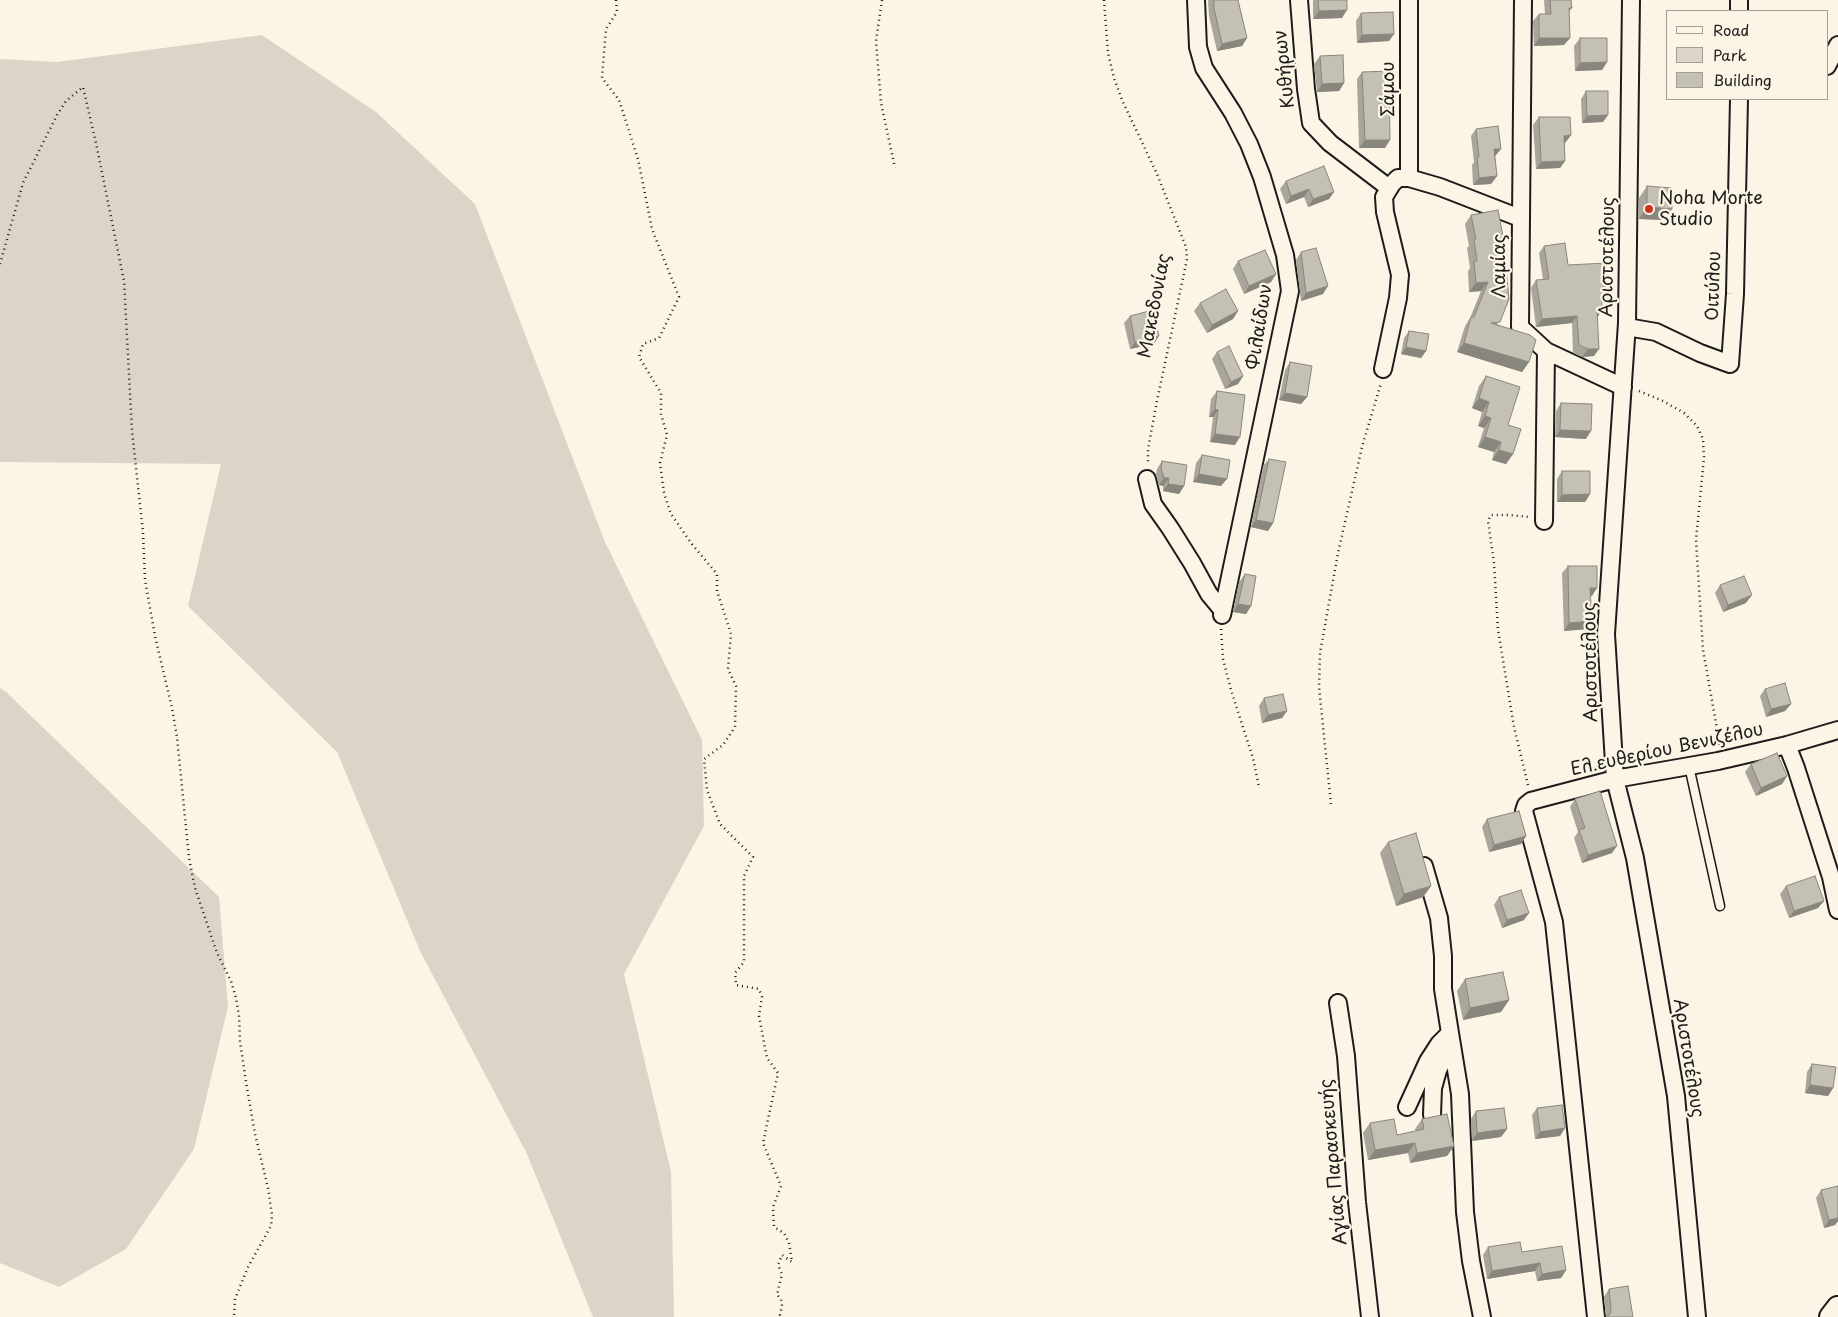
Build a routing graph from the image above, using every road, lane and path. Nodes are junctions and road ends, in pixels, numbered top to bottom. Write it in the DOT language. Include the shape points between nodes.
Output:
graph roads {
  1 [pos="616,0"];
  2 [pos="882,0"];
  3 [pos="1104,0"];
  4 [pos="1196,0"];
  5 [pos="1299,0"];
  6 [pos="1409,0"];
  7 [pos="1523,0"];
  8 [pos="1631,0"];
  9 [pos="1838,45"];
  10 [pos="1828,64"];
  11 [pos="1739,100"];
  12 [pos="895,168"];
  13 [pos="1409,178"];
  14 [pos="1389,188"];
  15 [pos="1520,218"];
  16 [pos="0,264"];
  17 [pos="1627,327"];
  18 [pos="1546,351"];
  19 [pos="1383,369"];
  20 [pos="1623,387"];
  21 [pos="1147,479"];
  22 [pos="1544,521"];
  23 [pos="1223,613"];
  24 [pos="1838,730"];
  25 [pos="1787,745"];
  26 [pos="1722,760"];
  27 [pos="1689,766"];
  28 [pos="1615,779"];
  29 [pos="1259,787"];
  30 [pos="1531,801"];
  31 [pos="1331,804"];
  32 [pos="1422,857"];
  33 [pos="1720,906"];
  34 [pos="1838,910"];
  35 [pos="1338,1004"];
  36 [pos="1450,1033"];
  37 [pos="1407,1107"];
  38 [pos="1432,1116"];
  39 [pos="1838,1308"];
  40 [pos="234,1317"];
  41 [pos="783,1317"];
  42 [pos="1370,1317"];
  43 [pos="1482,1317"];
  44 [pos="1596,1317"];
  45 [pos="1697,1317"];
  46 [pos="1831,1317"];
  1 -- 41 [label="path" via="617,12 606,29 602,78 619,100 638,159 652,228 678,297 658,338 643,344 639,357 661,393 661,414 667,435 660,463 664,494 671,514 717,574 717,591 731,634 728,669 736,686 735,727 723,745 704,760 707,790 720,824 753,857 744,876 744,962 735,973 736,986 759,989 762,997 759,1016 767,1058 778,1073 763,1143 781,1186 773,1207 774,1227 784,1233 790,1243 792,1262 782,1255 778,1265 782,1274 777,1295 781,1299 780,1315"];
  2 -- 12 [label="path" via="876,41 880,103"];
  3 -- 21 [label="path, Μακεδονίας" via="1108,53 1114,78 1186,247 1187,260 1148,449"];
  4 -- 23 [label="street, Φιλαίδων" via="1198,48 1204,68 1249,144 1285,255 1290,291"];
  5 -- 14 [label="street, Κυθήρων" via="1311,123 1330,143"];
  6 -- 13 [label="street, Σάμου"];
  7 -- 15 [label="street, Λαμίας"];
  8 -- 17 [label="street, Αριστοτέλους"];
  9 -- 10 [label="street"];
  11 -- 17 [label="street, Οιτύλου" via="1735,294 1730,364 1656,332"];
  13 -- 14 [label="street" via="1398,178"];
  13 -- 15 [label="street"];
  14 -- 19 [label="street" via="1384,197 1384,212 1400,275"];
  15 -- 18 [label="street, Λαμίας" via="1520,327"];
  16 -- 40 [label="path" via="23,183 57,115 66,101 83,88 124,281 132,431 145,580 177,737 188,858 217,953 236,998 246,1082 272,1215 271,1226 235,1299"];
  17 -- 20 [label="street, Αριστοτέλους"];
  18 -- 20 [label="street, Λαμίας"];
  18 -- 22 [label="street"];
  19 -- 31 [label="path" via="1338,553 1320,653 1319,687"];
  20 -- 26 [label="path" via="1663,401 1684,413 1704,439 1696,540 1703,650"];
  20 -- 28 [label="street, Αριστοτέλους" via="1606,634"];
  21 -- 23 [label="street" via="1152,504"];
  22 -- 30 [label="path" via="1491,515 1488,521 1498,630 1514,727"];
  23 -- 29 [label="path" via="1223,658 1250,744"];
  24 -- 25 [label="street, Ελ.ευθερίου Βενιζέλου"];
  25 -- 26 [label="street, Ελ.ευθερίου Βενιζέλου"];
  25 -- 34 [label="street" via="1831,877"];
  26 -- 27 [label="street, Ελ.ευθερίου Βενιζέλου"];
  27 -- 28 [label="street, Ελ.ευθερίου Βενιζέλου"];
  27 -- 33 [label="lane"];
  28 -- 30 [label="street, Ελ.ευθερίου Βενιζέλου"];
  28 -- 45 [label="street, Αριστοτέλους" via="1635,858 1676,1096"];
  30 -- 44 [label="street" via="1524,811 1554,922"];
  32 -- 36 [label="street" via="1439,918 1443,990"];
  35 -- 42 [label="street, Αγίας Παρασκευής" via="1346,1056"];
  36 -- 37 [label="street" via="1438,1044 1428,1061"];
  36 -- 38 [label="street" via="1433,1088"];
  36 -- 43 [label="street" via="1460,1094 1465,1212"];
  39 -- 46 [label="main road"];
}
